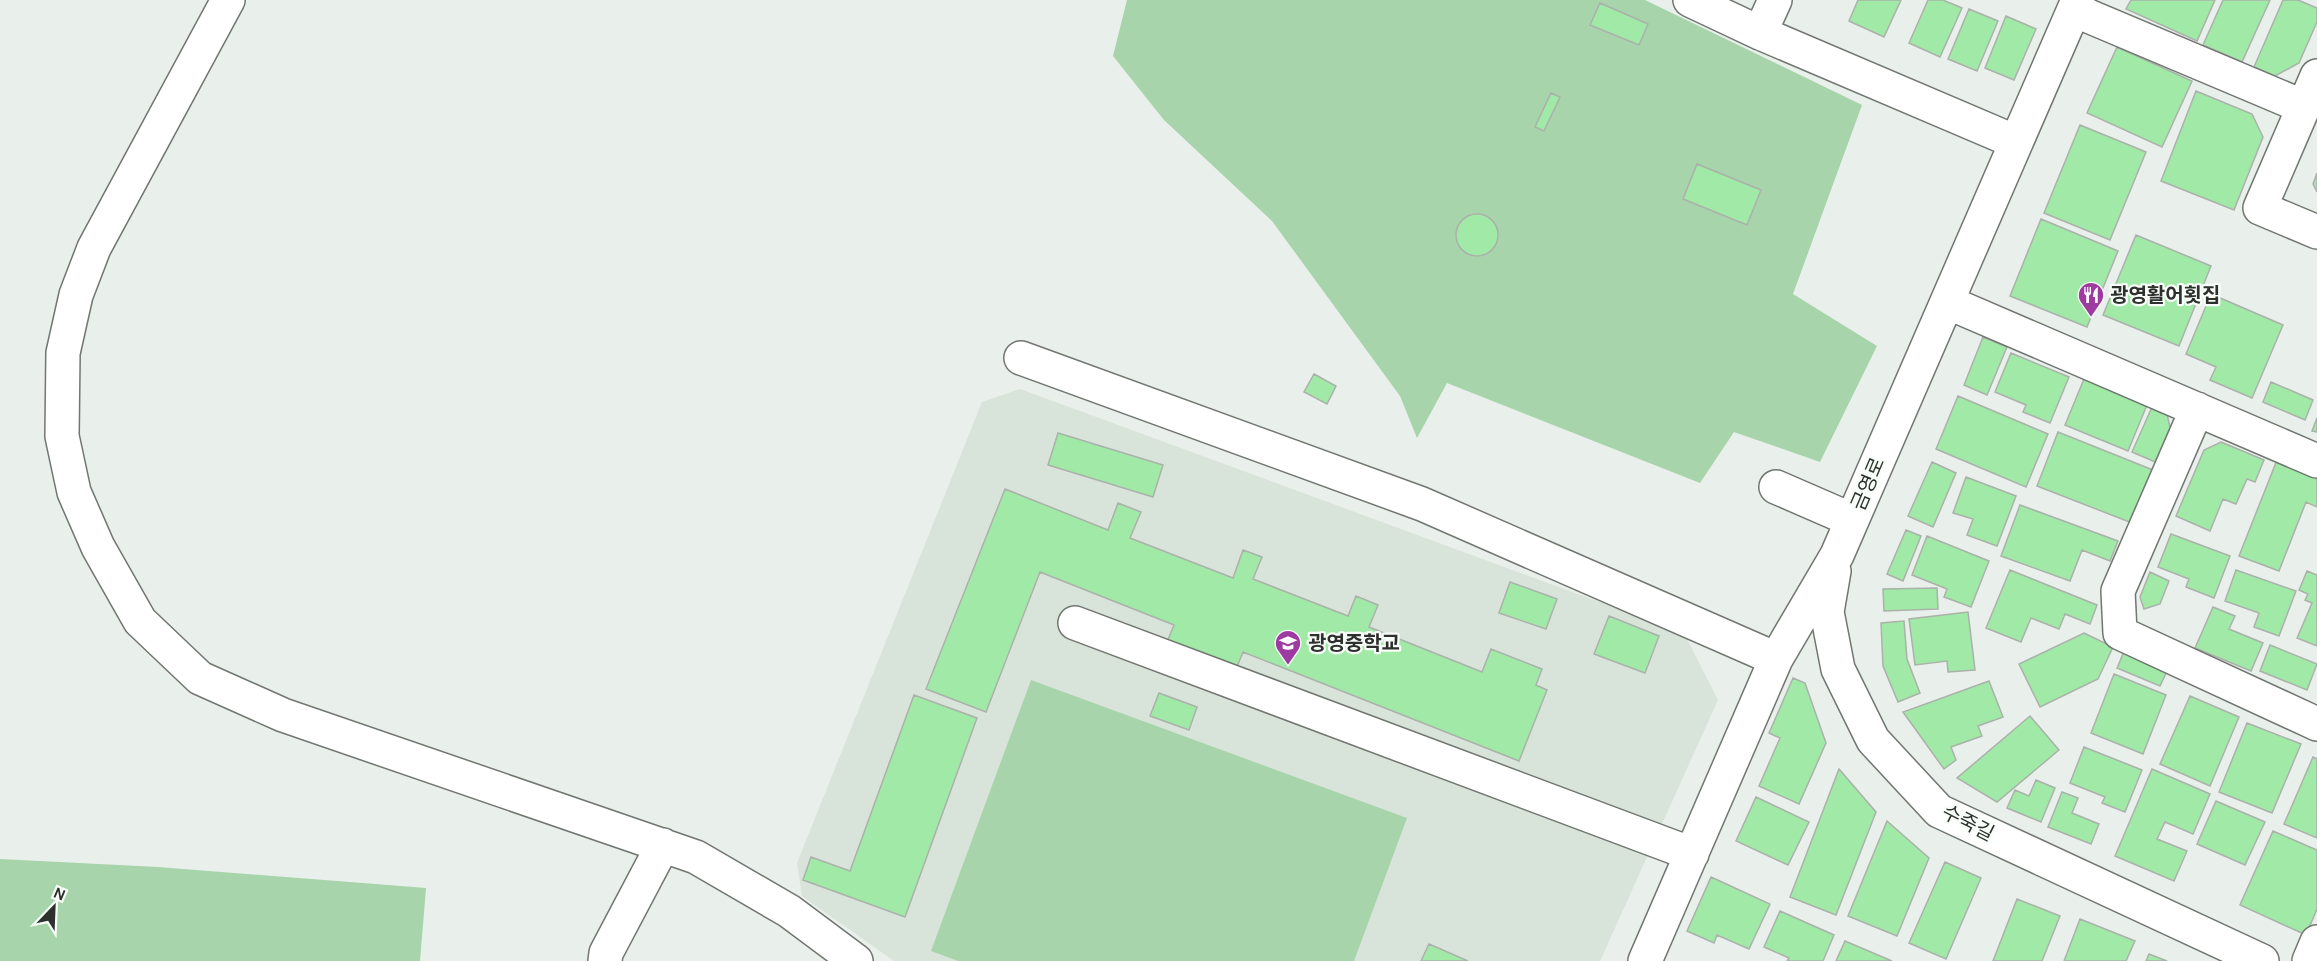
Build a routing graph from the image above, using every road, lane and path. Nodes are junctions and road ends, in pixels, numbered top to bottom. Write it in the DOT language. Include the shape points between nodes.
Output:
graph roads {
  1 [pos="228,0"];
  2 [pos="1690,0"];
  3 [pos="1775,0"];
  4 [pos="2076,5"];
  5 [pos="1760,33"];
  6 [pos="2317,76"];
  7 [pos="2304,107"];
  8 [pos="2016,142"];
  9 [pos="2317,232"];
  10 [pos="1947,302"];
  11 [pos="1021,357"];
  12 [pos="2197,409"];
  13 [pos="2317,461"];
  14 [pos="1776,487"];
  15 [pos="1852,520"];
  16 [pos="1837,555"];
  17 [pos="1075,623"];
  18 [pos="1776,659"];
  19 [pos="2317,724"];
  20 [pos="663,845"];
  21 [pos="1692,854"];
  22 [pos="2317,942"];
  23 [pos="605,961"];
  24 [pos="856,961"];
  25 [pos="1645,961"];
  26 [pos="2262,961"];
  27 [pos="2309,961"];
  1 -- 20 [label="street" via="94,248 76,295 63,352 62,436 74,492 98,548 140,621 200,678 283,715"];
  2 -- 5 [label="street"];
  3 -- 5 [label="street"];
  4 -- 7 [label="street"];
  4 -- 8 [label="street, 금영로"];
  5 -- 8 [label="street"];
  6 -- 7 [label="street"];
  7 -- 9 [label="street" via="2260,208"];
  8 -- 10 [label="street, 금영로"];
  10 -- 12 [label="street"];
  10 -- 15 [label="street, 금영로"];
  11 -- 18 [label="street" via="1422,504"];
  12 -- 13 [label="street"];
  12 -- 19 [label="street" via="2118,591 2120,633"];
  14 -- 15 [label="street"];
  15 -- 16 [label="street, 금영로"];
  16 -- 18 [label="street, 금영로"];
  16 -- 26 [label="street, 수죽길" via="1827,612 1838,669 1873,740 1939,811"];
  17 -- 21 [label="street"];
  18 -- 21 [label="street, 금영로"];
  20 -- 23 [label="street"];
  20 -- 24 [label="street" via="696,857 789,910"];
  21 -- 25 [label="street, 금영로"];
  22 -- 27 [label="street"];
}
